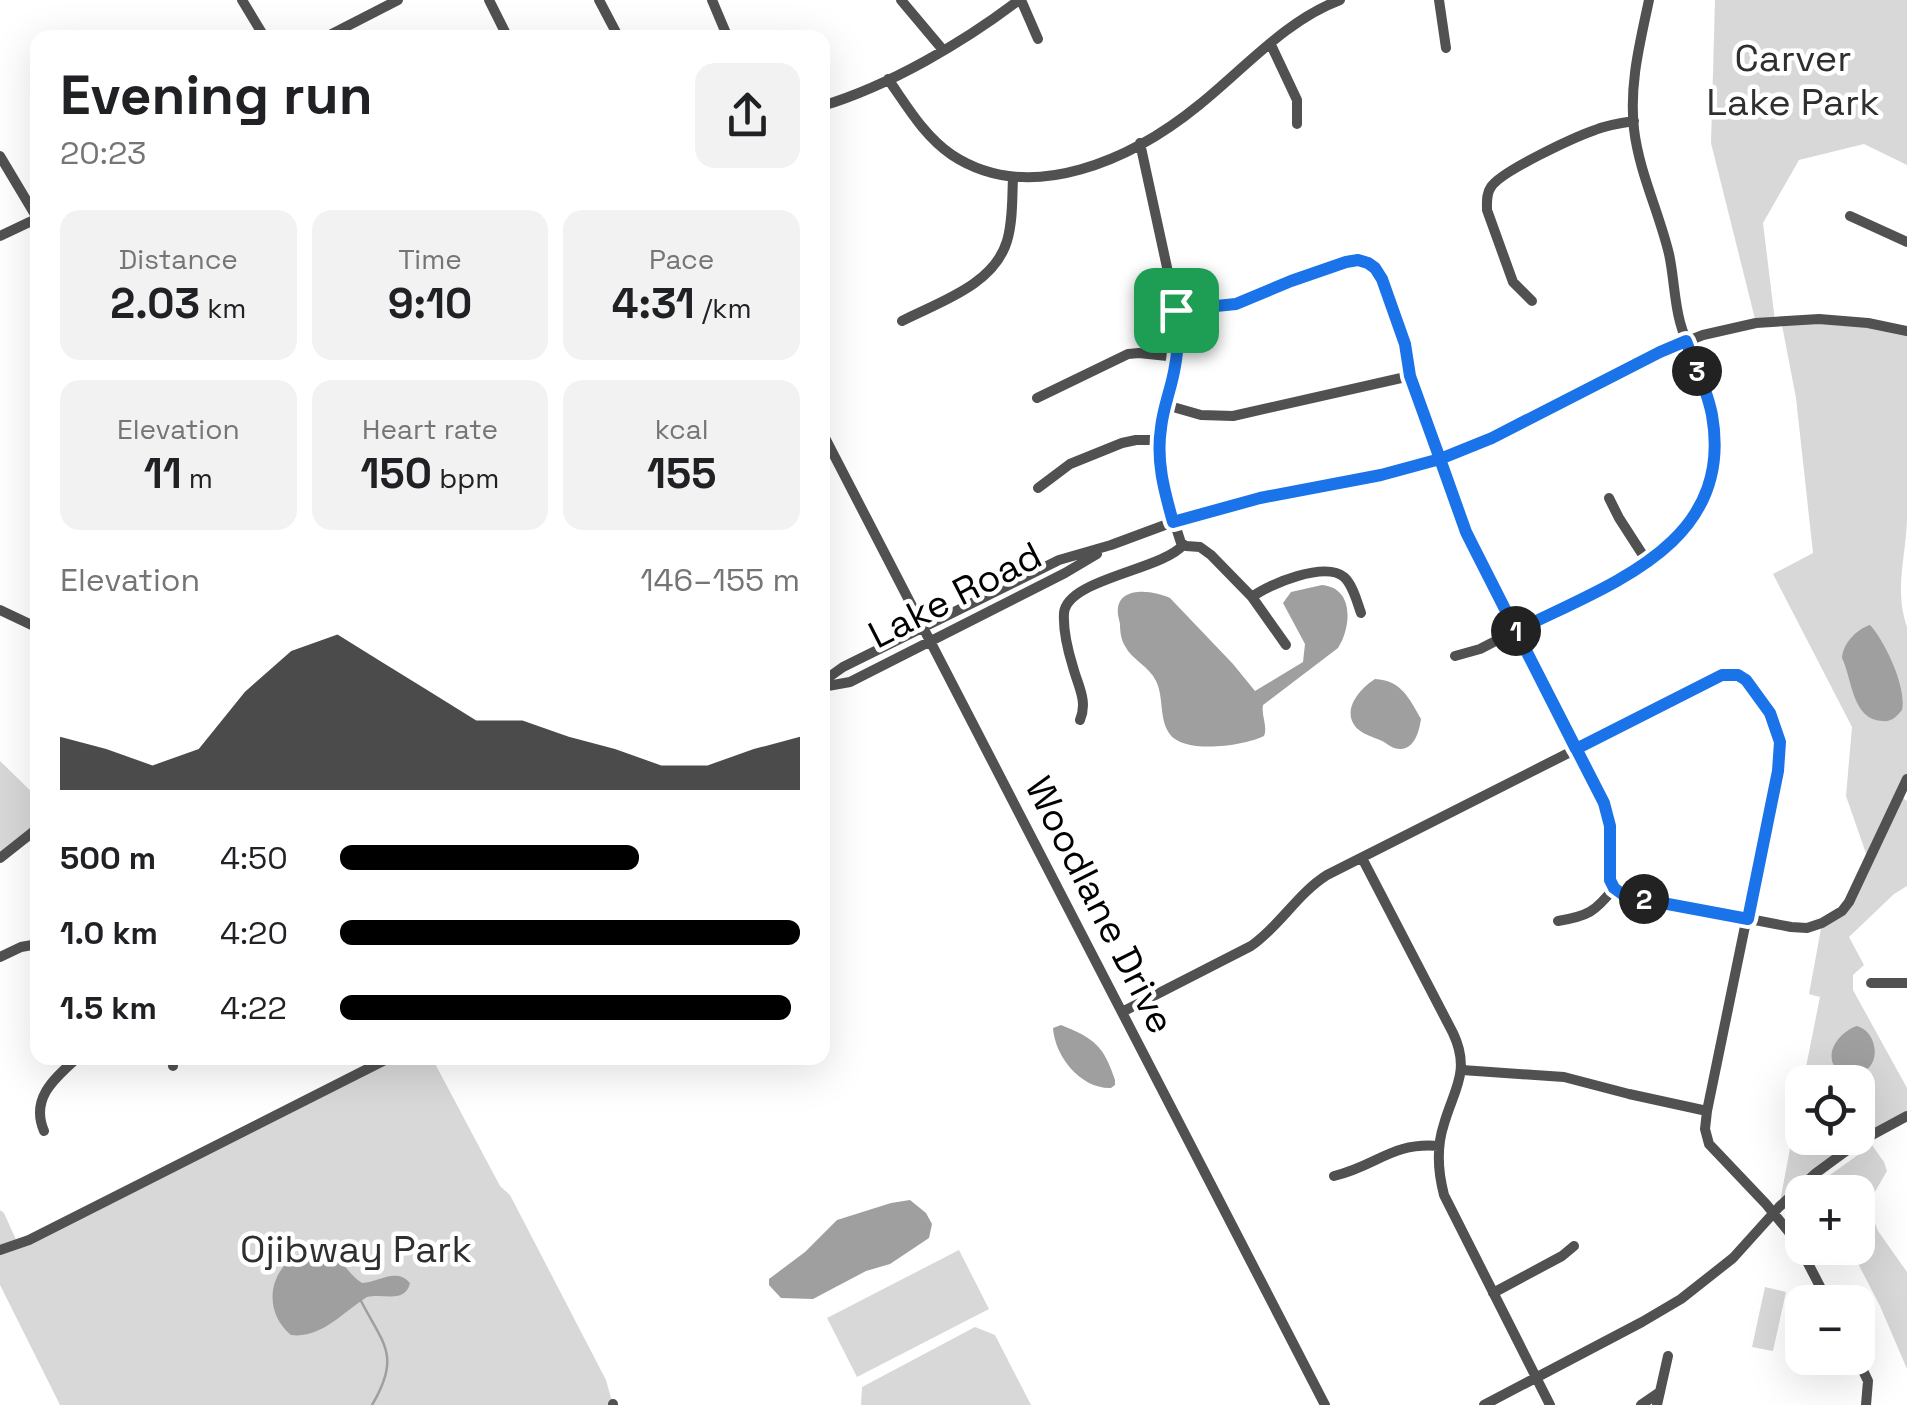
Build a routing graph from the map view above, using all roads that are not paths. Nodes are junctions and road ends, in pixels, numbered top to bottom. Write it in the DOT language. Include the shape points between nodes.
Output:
graph roads {
  1 [pos="242,0"];
  2 [pos="398,0"];
  3 [pos="489,0"];
  4 [pos="599,0"];
  5 [pos="712,0"];
  6 [pos="901,0"];
  7 [pos="1020,0"];
  8 [pos="1340,0"];
  9 [pos="1440,0"];
  10 [pos="1650,0"];
  11 [pos="260,30"];
  12 [pos="340,30"];
  13 [pos="504,30"];
  14 [pos="614,30"];
  15 [pos="725,30"];
  16 [pos="1038,39"];
  17 [pos="1270,44"];
  18 [pos="1446,48"];
  19 [pos="944,50"];
  20 [pos="888,79"];
  21 [pos="830,103"];
  22 [pos="1634,121"];
  23 [pos="1297,124"];
  24 [pos="1140,143"];
  25 [pos="0,156"];
  26 [pos="1013,178"];
  27 [pos="30,206"];
  28 [pos="1850,216"];
  29 [pos="30,221"];
  30 [pos="0,236"];
  31 [pos="1907,242"];
  32 [pos="1532,301"];
  33 [pos="1176,310"];
  34 [pos="902,320"];
  35 [pos="1907,331"];
  36 [pos="1686,341"];
  37 [pos="1177,357"];
  38 [pos="1410,376"];
  39 [pos="1037,398"];
  40 [pos="1166,405"];
  41 [pos="1160,440"];
  42 [pos="830,448"];
  43 [pos="1440,459"];
  44 [pos="1038,488"];
  45 [pos="1609,498"];
  46 [pos="1173,522"];
  47 [pos="1183,545"];
  48 [pos="1110,546"];
  49 [pos="1648,563"];
  50 [pos="1252,597"];
  51 [pos="0,610"];
  52 [pos="1361,614"];
  53 [pos="30,624"];
  54 [pos="923,628"];
  55 [pos="1516,631"];
  56 [pos="930,641"];
  57 [pos="1286,645"];
  58 [pos="1455,656"];
  59 [pos="830,679"];
  60 [pos="830,684"];
  61 [pos="1080,720"];
  62 [pos="1576,749"];
  63 [pos="1907,779"];
  64 [pos="1903,799"];
  65 [pos="30,834"];
  66 [pos="0,858"];
  67 [pos="1362,858"];
  68 [pos="1614,888"];
  69 [pos="1748,919"];
  70 [pos="1558,921"];
  71 [pos="30,945"];
  72 [pos="0,957"];
  73 [pos="1871,983"];
  74 [pos="1907,983"];
  75 [pos="1122,1012"];
  76 [pos="70,1065"];
  77 [pos="375,1065"];
  78 [pos="1462,1070"];
  79 [pos="1707,1110"];
  80 [pos="1907,1116"];
  81 [pos="44,1131"];
  82 [pos="1439,1146"];
  83 [pos="1334,1176"];
  84 [pos="1774,1214"];
  85 [pos="1574,1246"];
  86 [pos="0,1250"];
  87 [pos="1819,1285"];
  88 [pos="1493,1293"];
  89 [pos="1668,1356"];
  90 [pos="1865,1375"];
  91 [pos="1536,1378"];
  92 [pos="1660,1392"];
  93 [pos="1325,1405"];
  94 [pos="1484,1405"];
  95 [pos="1550,1405"];
  96 [pos="1641,1405"];
  97 [pos="1657,1405"];
  98 [pos="1866,1405"];
  1 -- 11 [label="street"];
  2 -- 12 [label="street"];
  3 -- 13 [label="street"];
  4 -- 14 [label="street"];
  5 -- 15 [label="street"];
  6 -- 19 [label="street"];
  7 -- 16 [label="street"];
  7 -- 19 [label="street"];
  8 -- 17 [label="street"];
  9 -- 18 [label="street"];
  10 -- 22 [label="street" via="1636,61"];
  17 -- 23 [label="street" via="1297,100"];
  17 -- 24 [label="street" via="1198,106"];
  19 -- 20 [label="street"];
  20 -- 21 [label="street"];
  20 -- 26 [label="street" via="938,144 966,163"];
  22 -- 32 [label="street" via="1581,136 1504,174 1490,188 1488,214 1512,282"];
  22 -- 36 [label="street"];
  24 -- 26 [label="street" via="1054,176"];
  24 -- 33 [label="street"];
  25 -- 27 [label="street"];
  26 -- 34 [label="street" via="1007,242 994,266 974,284"];
  28 -- 31 [label="street"];
  29 -- 30 [label="street"];
  33 -- 37 [label="street"];
  33 -- 38 [label="street" via="1240,304 1362,261 1381,276"];
  35 -- 36 [label="street, Lake Road" via="1790,319"];
  36 -- 43 [label="street, Lake Road"];
  36 -- 49 [label="street" via="1711,413 1712,466 1688,524"];
  37 -- 39 [label="street" via="1128,354"];
  37 -- 40 [label="street"];
  38 -- 40 [label="street" via="1233,416"];
  38 -- 43 [label="street"];
  40 -- 41 [label="street"];
  41 -- 44 [label="street" via="1118,444 1070,464"];
  41 -- 46 [label="street" via="1160,472"];
  42 -- 54 [label="street, Woodlane Drive"];
  43 -- 46 [label="street, Lake Road"];
  43 -- 55 [label="street" via="1466,532"];
  45 -- 49 [label="street"];
  46 -- 47 [label="street"];
  46 -- 48 [label="street, Lake Road"];
  47 -- 50 [label="street" via="1204,549"];
  47 -- 61 [label="street" via="1067,603 1067,639 1084,700"];
  48 -- 54 [label="street, Lake Road" via="1059,560"];
  48 -- 56 [label="street, Lake Road"];
  49 -- 55 [label="street"];
  50 -- 52 [label="street" via="1274,583 1334,572 1348,580"];
  50 -- 57 [label="street"];
  51 -- 53 [label="street"];
  54 -- 56 [label="street, Woodlane Drive"];
  54 -- 59 [label="street, Lake Road"];
  55 -- 58 [label="street"];
  55 -- 62 [label="street"];
  56 -- 60 [label="street, Lake Road" via="850,682"];
  56 -- 75 [label="street, Woodlane Drive"];
  62 -- 67 [label="street"];
  62 -- 68 [label="street" via="1604,803"];
  62 -- 69 [label="street" via="1722,675 1744,678 1770,713 1780,751"];
  63 -- 64 [label="street"];
  64 -- 69 [label="street" via="1842,911 1807,928"];
  65 -- 66 [label="street"];
  67 -- 75 [label="street" via="1312,885 1246,949"];
  67 -- 78 [label="street" via="1457,1040"];
  68 -- 69 [label="street" via="1625,896"];
  68 -- 70 [label="street" via="1592,912"];
  69 -- 79 [label="street"];
  71 -- 72 [label="street"];
  73 -- 74 [label="street"];
  75 -- 93 [label="street, Woodlane Drive"];
  76 -- 81 [label="street" via="44,1094"];
  77 -- 86 [label="street"];
  78 -- 79 [label="street" via="1564,1077"];
  78 -- 82 [label="street"];
  79 -- 84 [label="street" via="1711,1146"];
  80 -- 84 [label="street" via="1838,1156"];
  82 -- 83 [label="street" via="1401,1148"];
  82 -- 88 [label="street" via="1446,1201"];
  84 -- 87 [label="street"];
  84 -- 91 [label="street" via="1681,1300"];
  85 -- 88 [label="street"];
  88 -- 91 [label="street"];
  89 -- 92 [label="street"];
  90 -- 98 [label="street"];
  91 -- 94 [label="street"];
  91 -- 95 [label="street"];
  92 -- 96 [label="street"];
  92 -- 97 [label="street"];
}
